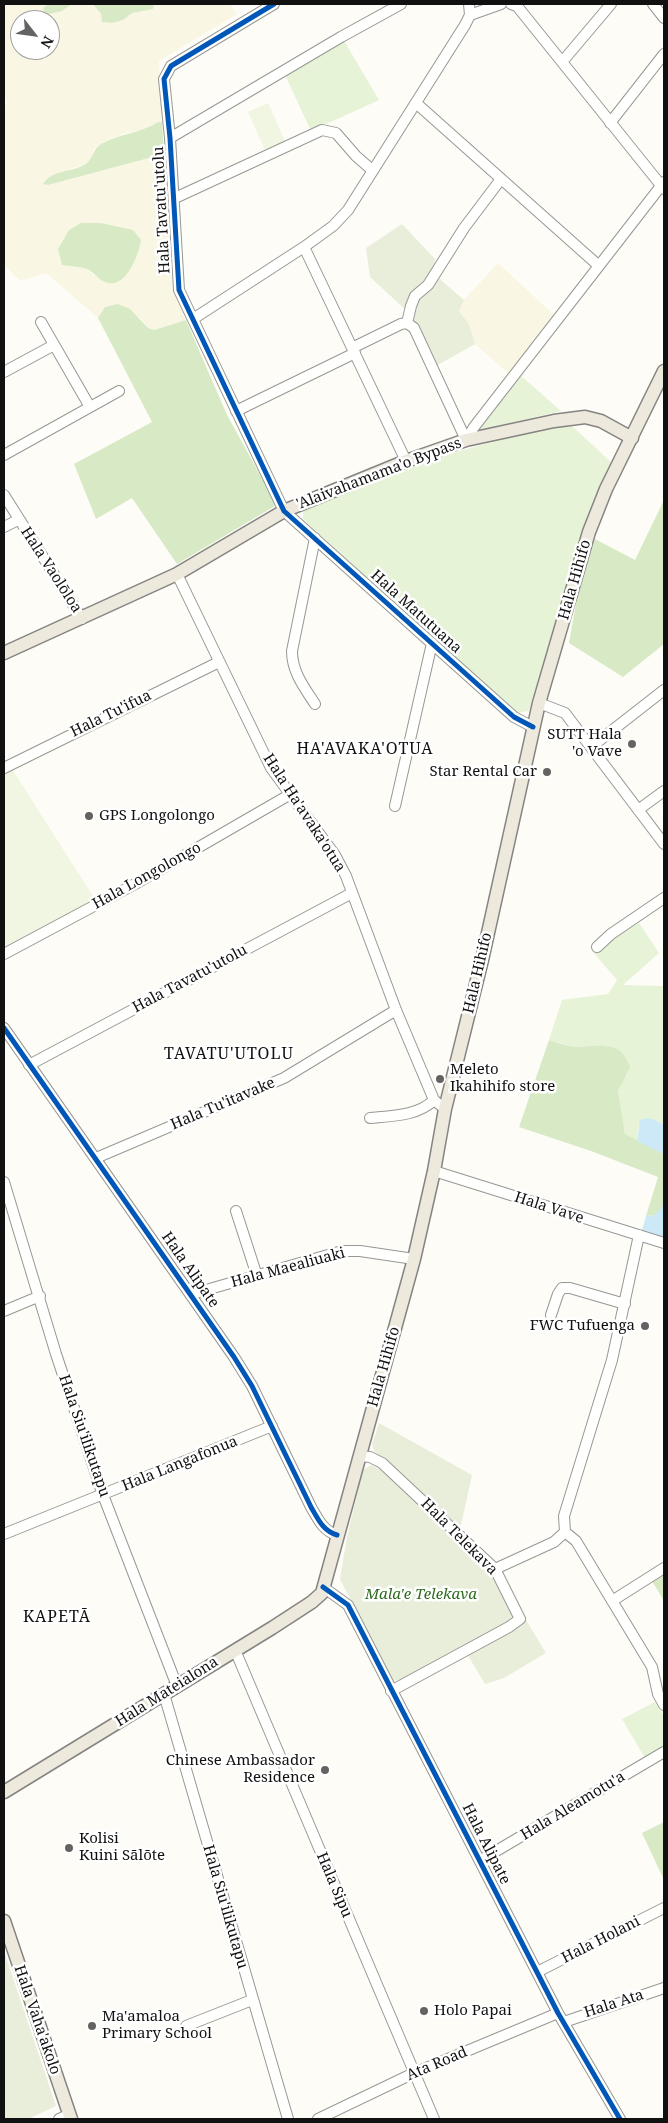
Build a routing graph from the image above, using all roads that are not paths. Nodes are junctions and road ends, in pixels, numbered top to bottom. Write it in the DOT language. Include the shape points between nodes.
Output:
graph roads {
  1 [pos="274,4"];
  2 [pos="401,4"];
  3 [pos="469,4"];
  4 [pos="501,4"];
  5 [pos="511,4"];
  6 [pos="611,4"];
  7 [pos="653,4"];
  8 [pos="470,15"];
  9 [pos="664,18"];
  10 [pos="664,54"];
  11 [pos="562,62"];
  12 [pos="416,103"];
  13 [pos="610,123"];
  14 [pos="170,138"];
  15 [pos="372,170"];
  16 [pos="501,179"];
  17 [pos="663,186"];
  18 [pos="174,198"];
  19 [pos="304,247"];
  20 [pos="599,266"];
  21 [pos="193,319"];
  22 [pos="41,322"];
  23 [pos="407,323"];
  24 [pos="54,345"];
  25 [pos="354,350"];
  26 [pos="4,372"];
  27 [pos="664,372"];
  28 [pos="119,391"];
  29 [pos="90,407"];
  30 [pos="236,410"];
  31 [pos="632,438"];
  32 [pos="466,440"];
  33 [pos="4,455"];
  34 [pos="406,461"];
  35 [pos="4,495"];
  36 [pos="284,511"];
  37 [pos="18,520"];
  38 [pos="4,527"];
  39 [pos="315,538"];
  40 [pos="177,574"];
  41 [pos="82,619"];
  42 [pos="432,643"];
  43 [pos="4,653"];
  44 [pos="218,662"];
  45 [pos="664,690"];
  46 [pos="539,703"];
  47 [pos="315,704"];
  48 [pos="533,727"];
  49 [pos="591,747"];
  50 [pos="4,768"];
  51 [pos="664,791"];
  52 [pos="289,795"];
  53 [pos="396,806"];
  54 [pos="638,810"];
  55 [pos="664,844"];
  56 [pos="352,893"];
  57 [pos="664,898"];
  58 [pos="596,947"];
  59 [pos="4,954"];
  60 [pos="396,1010"];
  61 [pos="4,1028"];
  62 [pos="29,1065"];
  63 [pos="434,1100"];
  64 [pos="446,1109"];
  65 [pos="370,1118"];
  66 [pos="96,1158"];
  67 [pos="434,1171"];
  68 [pos="4,1182"];
  69 [pos="236,1211"];
  70 [pos="640,1234"];
  71 [pos="664,1243"];
  72 [pos="414,1259"];
  73 [pos="257,1276"];
  74 [pos="192,1294"];
  75 [pos="40,1296"];
  76 [pos="625,1304"];
  77 [pos="4,1311"];
  78 [pos="551,1315"];
  79 [pos="272,1426"];
  80 [pos="358,1456"];
  81 [pos="103,1495"];
  82 [pos="565,1532"];
  83 [pos="4,1534"];
  84 [pos="337,1535"];
  85 [pos="664,1568"];
  86 [pos="495,1569"];
  87 [pos="324,1586"];
  88 [pos="612,1600"];
  89 [pos="235,1650"];
  90 [pos="177,1686"];
  91 [pos="391,1691"];
  92 [pos="164,1694"];
  93 [pos="664,1705"];
  94 [pos="664,1752"];
  95 [pos="4,1792"];
  96 [pos="481,1860"];
  97 [pos="664,1908"];
  98 [pos="4,1921"];
  99 [pos="537,1972"];
  100 [pos="664,1988"];
  101 [pos="252,2000"];
  102 [pos="561,2017"];
  103 [pos="186,2026"];
  104 [pos="414,2073"];
  105 [pos="67,2118"];
  106 [pos="288,2119"];
  107 [pos="318,2119"];
  108 [pos="434,2119"];
  109 [pos="620,2119"];
  1 -- 14 [label="street, Hala Tavatu'utolu" via="171,66 164,79"];
  2 -- 14 [label="street"];
  3 -- 8 [label="street"];
  4 -- 8 [label="street"];
  5 -- 11 [label="street" via="517,6"];
  6 -- 11 [label="street"];
  7 -- 9 [label="street"];
  8 -- 12 [label="street"];
  10 -- 13 [label="street"];
  11 -- 13 [label="street"];
  12 -- 15 [label="street"];
  12 -- 16 [label="street"];
  13 -- 17 [label="street"];
  14 -- 18 [label="street, Hala Tavatu'utolu"];
  15 -- 18 [label="street" via="336,133 322,130"];
  15 -- 19 [label="street" via="348,210 333,226"];
  16 -- 20 [label="street"];
  16 -- 23 [label="street" via="464,228 428,285 415,296"];
  17 -- 20 [label="street"];
  18 -- 21 [label="street, Hala Tavatu'utolu" via="179,290"];
  19 -- 21 [label="street"];
  19 -- 25 [label="street"];
  20 -- 32 [label="street"];
  21 -- 30 [label="street, Hala Tavatu'utolu"];
  22 -- 24 [label="street"];
  23 -- 25 [label="street"];
  23 -- 32 [label="street" via="414,328"];
  24 -- 26 [label="street"];
  24 -- 29 [label="street"];
  25 -- 30 [label="street"];
  25 -- 34 [label="street"];
  27 -- 31 [label="main road, Hala Hihifo"];
  28 -- 29 [label="street"];
  29 -- 33 [label="street"];
  30 -- 36 [label="street, Hala Tavatu'utolu"];
  31 -- 32 [label="main road, 'Alaivahamama'o Bypass" via="601,421 585,417"];
  31 -- 46 [label="main road, Hala Hihifo" via="589,532"];
  32 -- 34 [label="main road, 'Alaivahamama'o Bypass"];
  34 -- 36 [label="main road, 'Alaivahamama'o Bypass"];
  35 -- 37 [label="street, Hala Vaolōloa"];
  36 -- 39 [label="street, Hala Matutuana"];
  36 -- 40 [label="main road, 'Alaivahamama'o Bypass"];
  37 -- 38 [label="street"];
  37 -- 41 [label="street, Hala Vaolōloa"];
  39 -- 42 [label="street, Hala Matutuana"];
  39 -- 47 [label="street" via="292,651 292,664 298,678"];
  40 -- 41 [label="main road, 'Alaivahamama'o Bypass"];
  40 -- 44 [label="street, Hala Ha'avaka'otua"];
  41 -- 43 [label="main road, 'Alaivahamama'o Bypass"];
  42 -- 48 [label="street, Hala Matutuana" via="514,717"];
  42 -- 53 [label="street"];
  44 -- 50 [label="street, Hala Tu'ifua"];
  44 -- 52 [label="street, Hala Ha'avaka'otua" via="271,768"];
  45 -- 49 [label="street"];
  46 -- 48 [label="main road, Hala Hihifo"];
  46 -- 49 [label="street" via="565,712"];
  48 -- 64 [label="main road, Hala Hihifo"];
  49 -- 54 [label="street"];
  51 -- 54 [label="street"];
  52 -- 56 [label="street, Hala Ha'avaka'otua" via="335,855"];
  52 -- 59 [label="street, Hala Longolongo" via="135,884"];
  54 -- 55 [label="street"];
  56 -- 60 [label="street, Hala Ha'avaka'otua"];
  56 -- 62 [label="street, Hala Tavatu'utolu"];
  57 -- 58 [label="street"];
  60 -- 63 [label="street, Hala Ha'avaka'otua"];
  60 -- 66 [label="street, Hala Tu'itavake" via="284,1078"];
  61 -- 62 [label="street, Hala Alipate"];
  62 -- 66 [label="street, Hala Alipate"];
  63 -- 64 [label="street"];
  63 -- 65 [label="street" via="427,1107 410,1113"];
  64 -- 67 [label="main road, Hala Hihifo"];
  66 -- 74 [label="street, Hala Alipate"];
  67 -- 70 [label="street, Hala Vave"];
  67 -- 72 [label="main road, Hala Hihifo"];
  68 -- 75 [label="street, Hala Siu'ilikutapu"];
  69 -- 73 [label="street"];
  70 -- 71 [label="street, Hala Vave"];
  70 -- 76 [label="street"];
  72 -- 73 [label="street, Hala Maealiuaki" via="342,1251"];
  72 -- 80 [label="main road, Hala Hihifo"];
  73 -- 74 [label="street, Hala Maealiuaki"];
  74 -- 79 [label="street, Hala Alipate" via="252,1386"];
  75 -- 77 [label="street"];
  75 -- 81 [label="street, Hala Siu'ilikutapu"];
  76 -- 78 [label="street" via="562,1288"];
  76 -- 82 [label="street" via="612,1360 564,1516"];
  79 -- 81 [label="street, Hala Langafonua"];
  79 -- 84 [label="street, Hala Alipate" via="311,1507 323,1526"];
  80 -- 84 [label="main road, Hala Hihifo"];
  80 -- 86 [label="street, Hala Telekava" via="382,1463"];
  81 -- 83 [label="street, Hala Langafonua"];
  81 -- 90 [label="street, Hala Siu'ilikutapu"];
  82 -- 86 [label="street" via="554,1542"];
  82 -- 88 [label="street" via="576,1541"];
  84 -- 87 [label="main road, Hala Hihifo"];
  85 -- 88 [label="street"];
  86 -- 91 [label="street, Hala Telekava" via="520,1619"];
  87 -- 89 [label="main road, Hala Mateialona" via="322,1593 312,1602"];
  87 -- 91 [label="street, Hala Alipate" via="348,1606"];
  88 -- 93 [label="street" via="652,1667"];
  89 -- 90 [label="main road, Hala Mateialona"];
  89 -- 104 [label="street, Hala Sipu"];
  90 -- 92 [label="main road, Hala Mateialona"];
  91 -- 96 [label="street, Hala Alipate"];
  92 -- 95 [label="main road, Hala Mateialona"];
  92 -- 101 [label="street, Hala Siu'ilikutapu"];
  94 -- 96 [label="street, Hala Aleamotu'a"];
  96 -- 99 [label="street, Hala Alipate"];
  97 -- 99 [label="street, Hala Holani"];
  98 -- 105 [label="main road, Hala Vaha'akolo"];
  99 -- 102 [label="street, Hala Alipate"];
  100 -- 102 [label="street, Hala Ata"];
  101 -- 103 [label="street"];
  101 -- 106 [label="street, Hala Siu'ilikutapu"];
  102 -- 104 [label="street, Ata Road"];
  102 -- 109 [label="street, Hala Alipate"];
  104 -- 107 [label="street, Ata Road"];
  104 -- 108 [label="street, Hala Sipu"];
}
